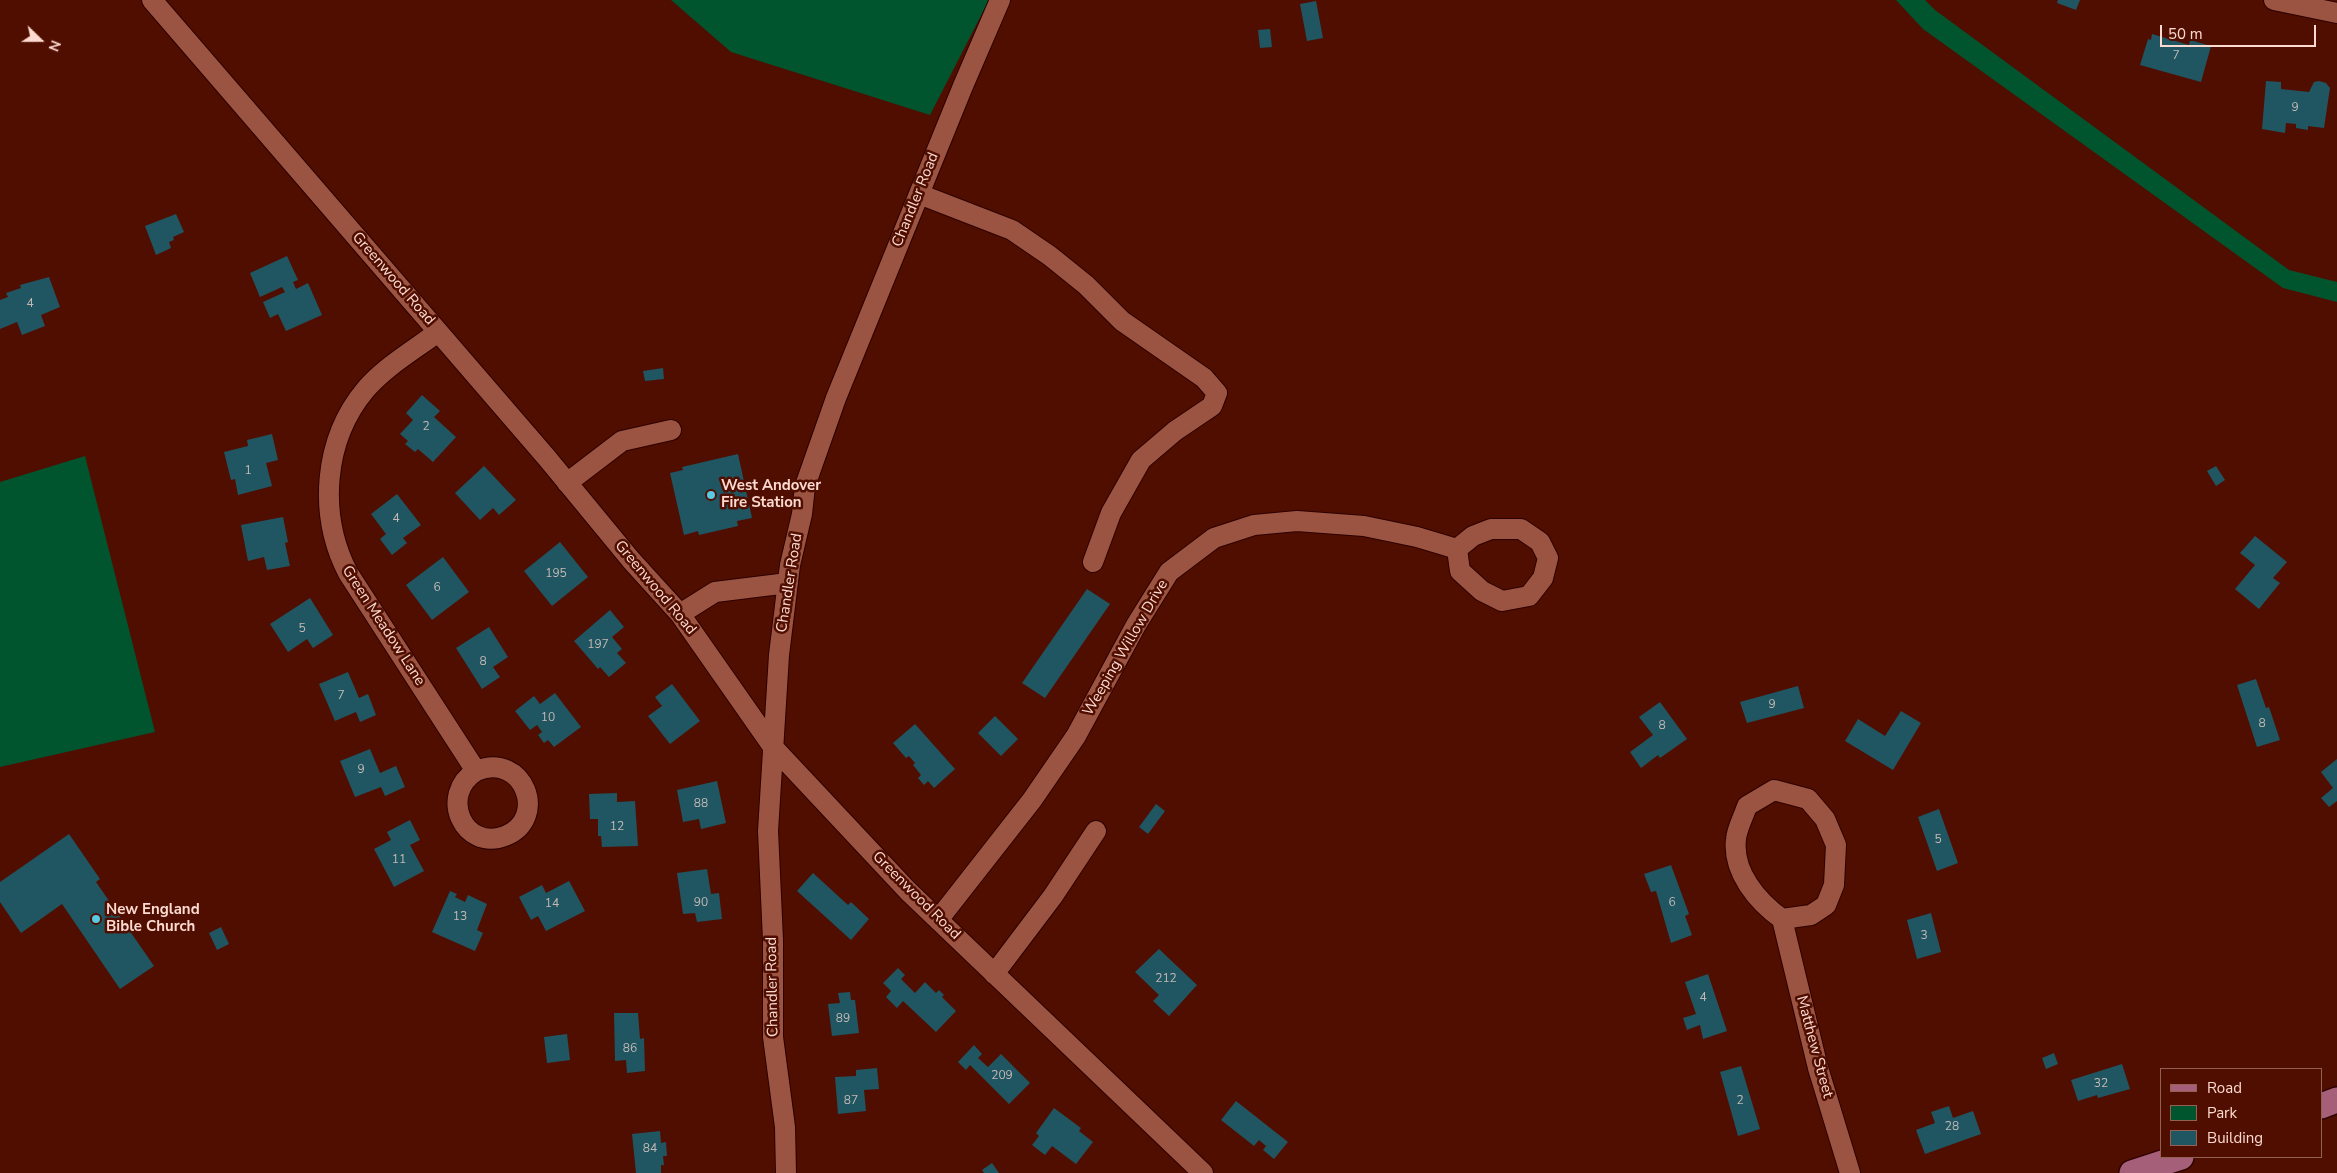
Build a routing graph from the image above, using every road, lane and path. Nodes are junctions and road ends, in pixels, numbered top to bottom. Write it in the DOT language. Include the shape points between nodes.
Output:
graph roads {
  1 [pos="152,0"];
  2 [pos="1000,0"];
  3 [pos="2274,0"];
  4 [pos="2337,13"];
  5 [pos="919,194"];
  6 [pos="438,332"];
  7 [pos="671,430"];
  8 [pos="567,482"];
  9 [pos="1457,549"];
  10 [pos="1093,562"];
  11 [pos="788,583"];
  12 [pos="680,614"];
  13 [pos="773,747"];
  14 [pos="476,771"];
  15 [pos="1096,832"];
  16 [pos="1782,919"];
  17 [pos="938,920"];
  18 [pos="994,974"];
  19 [pos="2337,1100"];
  20 [pos="2322,1106"];
  21 [pos="2178,1158"];
  22 [pos="786,1173"];
  23 [pos="1203,1173"];
  24 [pos="1850,1173"];
  25 [pos="2132,1173"];
  1 -- 6 [label="street, Greenwood Road"];
  2 -- 5 [label="street, Chandler Road"];
  3 -- 4 [label="street"];
  5 -- 10 [label="street" via="1012,230 1050,256 1122,320 1204,378 1217,393 1212,406 1141,460 1111,513"];
  5 -- 11 [label="street, Chandler Road" via="836,398 806,486"];
  6 -- 8 [label="street, Greenwood Road"];
  6 -- 14 [label="street, Green Meadow Lane" via="383,372 351,413 332,464 329,514 332,536 348,573"];
  7 -- 8 [label="street" via="622,441"];
  8 -- 12 [label="street, Greenwood Road"];
  9 -- 9 [label="street" via="1473,536 1491,528 1521,529 1540,542 1548,558 1543,578 1528,596 1502,601 1482,591 1460,571"];
  9 -- 17 [label="street, Weeping Willow Drive" via="1364,526 1297,521 1254,525 1214,538 1169,572 1136,625 1076,736 1032,800"];
  11 -- 12 [label="street" via="715,592"];
  11 -- 13 [label="street, Chandler Road"];
  12 -- 13 [label="street, Greenwood Road"];
  13 -- 17 [label="street, Greenwood Road"];
  13 -- 22 [label="street, Chandler Road" via="768,831 773,940 772,1037 785,1126"];
  15 -- 18 [label="street"];
  16 -- 16 [label="street" via="1811,916 1826,905 1834,885 1836,845 1825,819 1808,799 1774,790 1747,806 1736,839 1739,863 1749,886 1764,906"];
  16 -- 24 [label="street, Matthew Street" via="1818,1068"];
  17 -- 18 [label="street, Greenwood Road"];
  18 -- 23 [label="street, Greenwood Road"];
  19 -- 20 [label="main road"];
  21 -- 25 [label="main road"];
}
